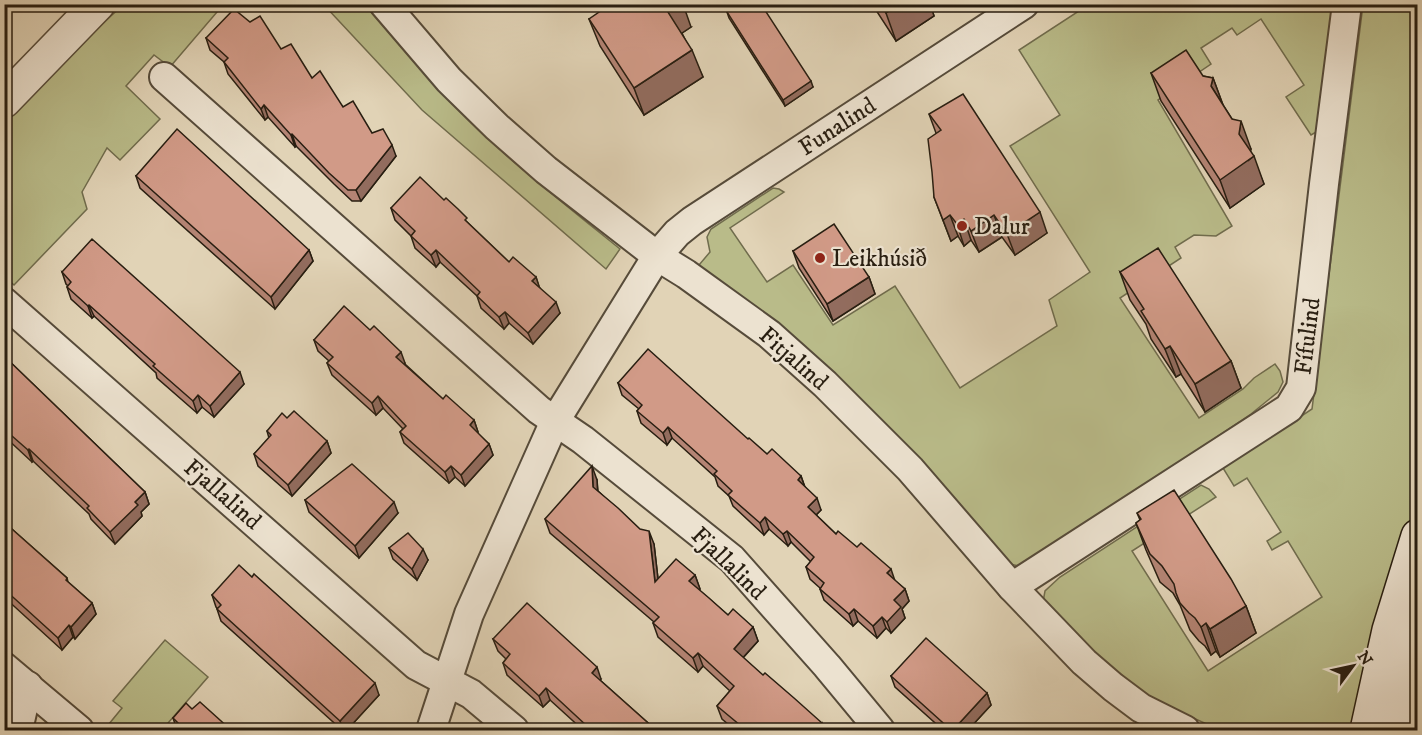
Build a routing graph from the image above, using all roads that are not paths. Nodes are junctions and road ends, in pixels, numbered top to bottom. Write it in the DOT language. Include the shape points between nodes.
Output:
graph roads {
  1 [pos="98,4"];
  2 [pos="384,4"];
  3 [pos="1024,4"];
  4 [pos="1347,4"];
  5 [pos="164,76"];
  6 [pos="5,99"];
  7 [pos="657,256"];
  8 [pos="4,302"];
  9 [pos="555,421"];
  10 [pos="1418,536"];
  11 [pos="1012,587"];
  12 [pos="1418,628"];
  13 [pos="4,666"];
  14 [pos="446,681"];
  15 [pos="28,687"];
  16 [pos="18,730"];
  17 [pos="79,730"];
  18 [pos="431,730"];
  19 [pos="514,730"];
  20 [pos="880,730"];
  21 [pos="1185,730"];
  22 [pos="1367,730"];
  23 [pos="1398,730"];
  1 -- 6 [label="main road"];
  2 -- 7 [label="street, Fitjalind" via="448,80 496,127"];
  3 -- 7 [label="street, Funalind" via="692,221"];
  4 -- 11 [label="street, Fífulind" via="1301,388 1289,408"];
  5 -- 9 [label="street, Fjallalind"];
  7 -- 9 [label="street"];
  7 -- 11 [label="street, Fitjalind" via="769,334 825,384 910,469"];
  8 -- 14 [label="street, Fjallalind" via="416,665"];
  9 -- 14 [label="street" via="469,614"];
  9 -- 20 [label="street, Fjallalind" via="732,560"];
  10 -- 22 [label="main road" via="1389,630"];
  11 -- 21 [label="street, Fitjalind" via="1113,687 1141,708"];
  12 -- 23 [label="main road"];
  13 -- 15 [label="street"];
  14 -- 18 [label="street"];
  14 -- 19 [label="street, Fjallalind" via="471,694"];
  15 -- 16 [label="street"];
  15 -- 17 [label="street"];
}
